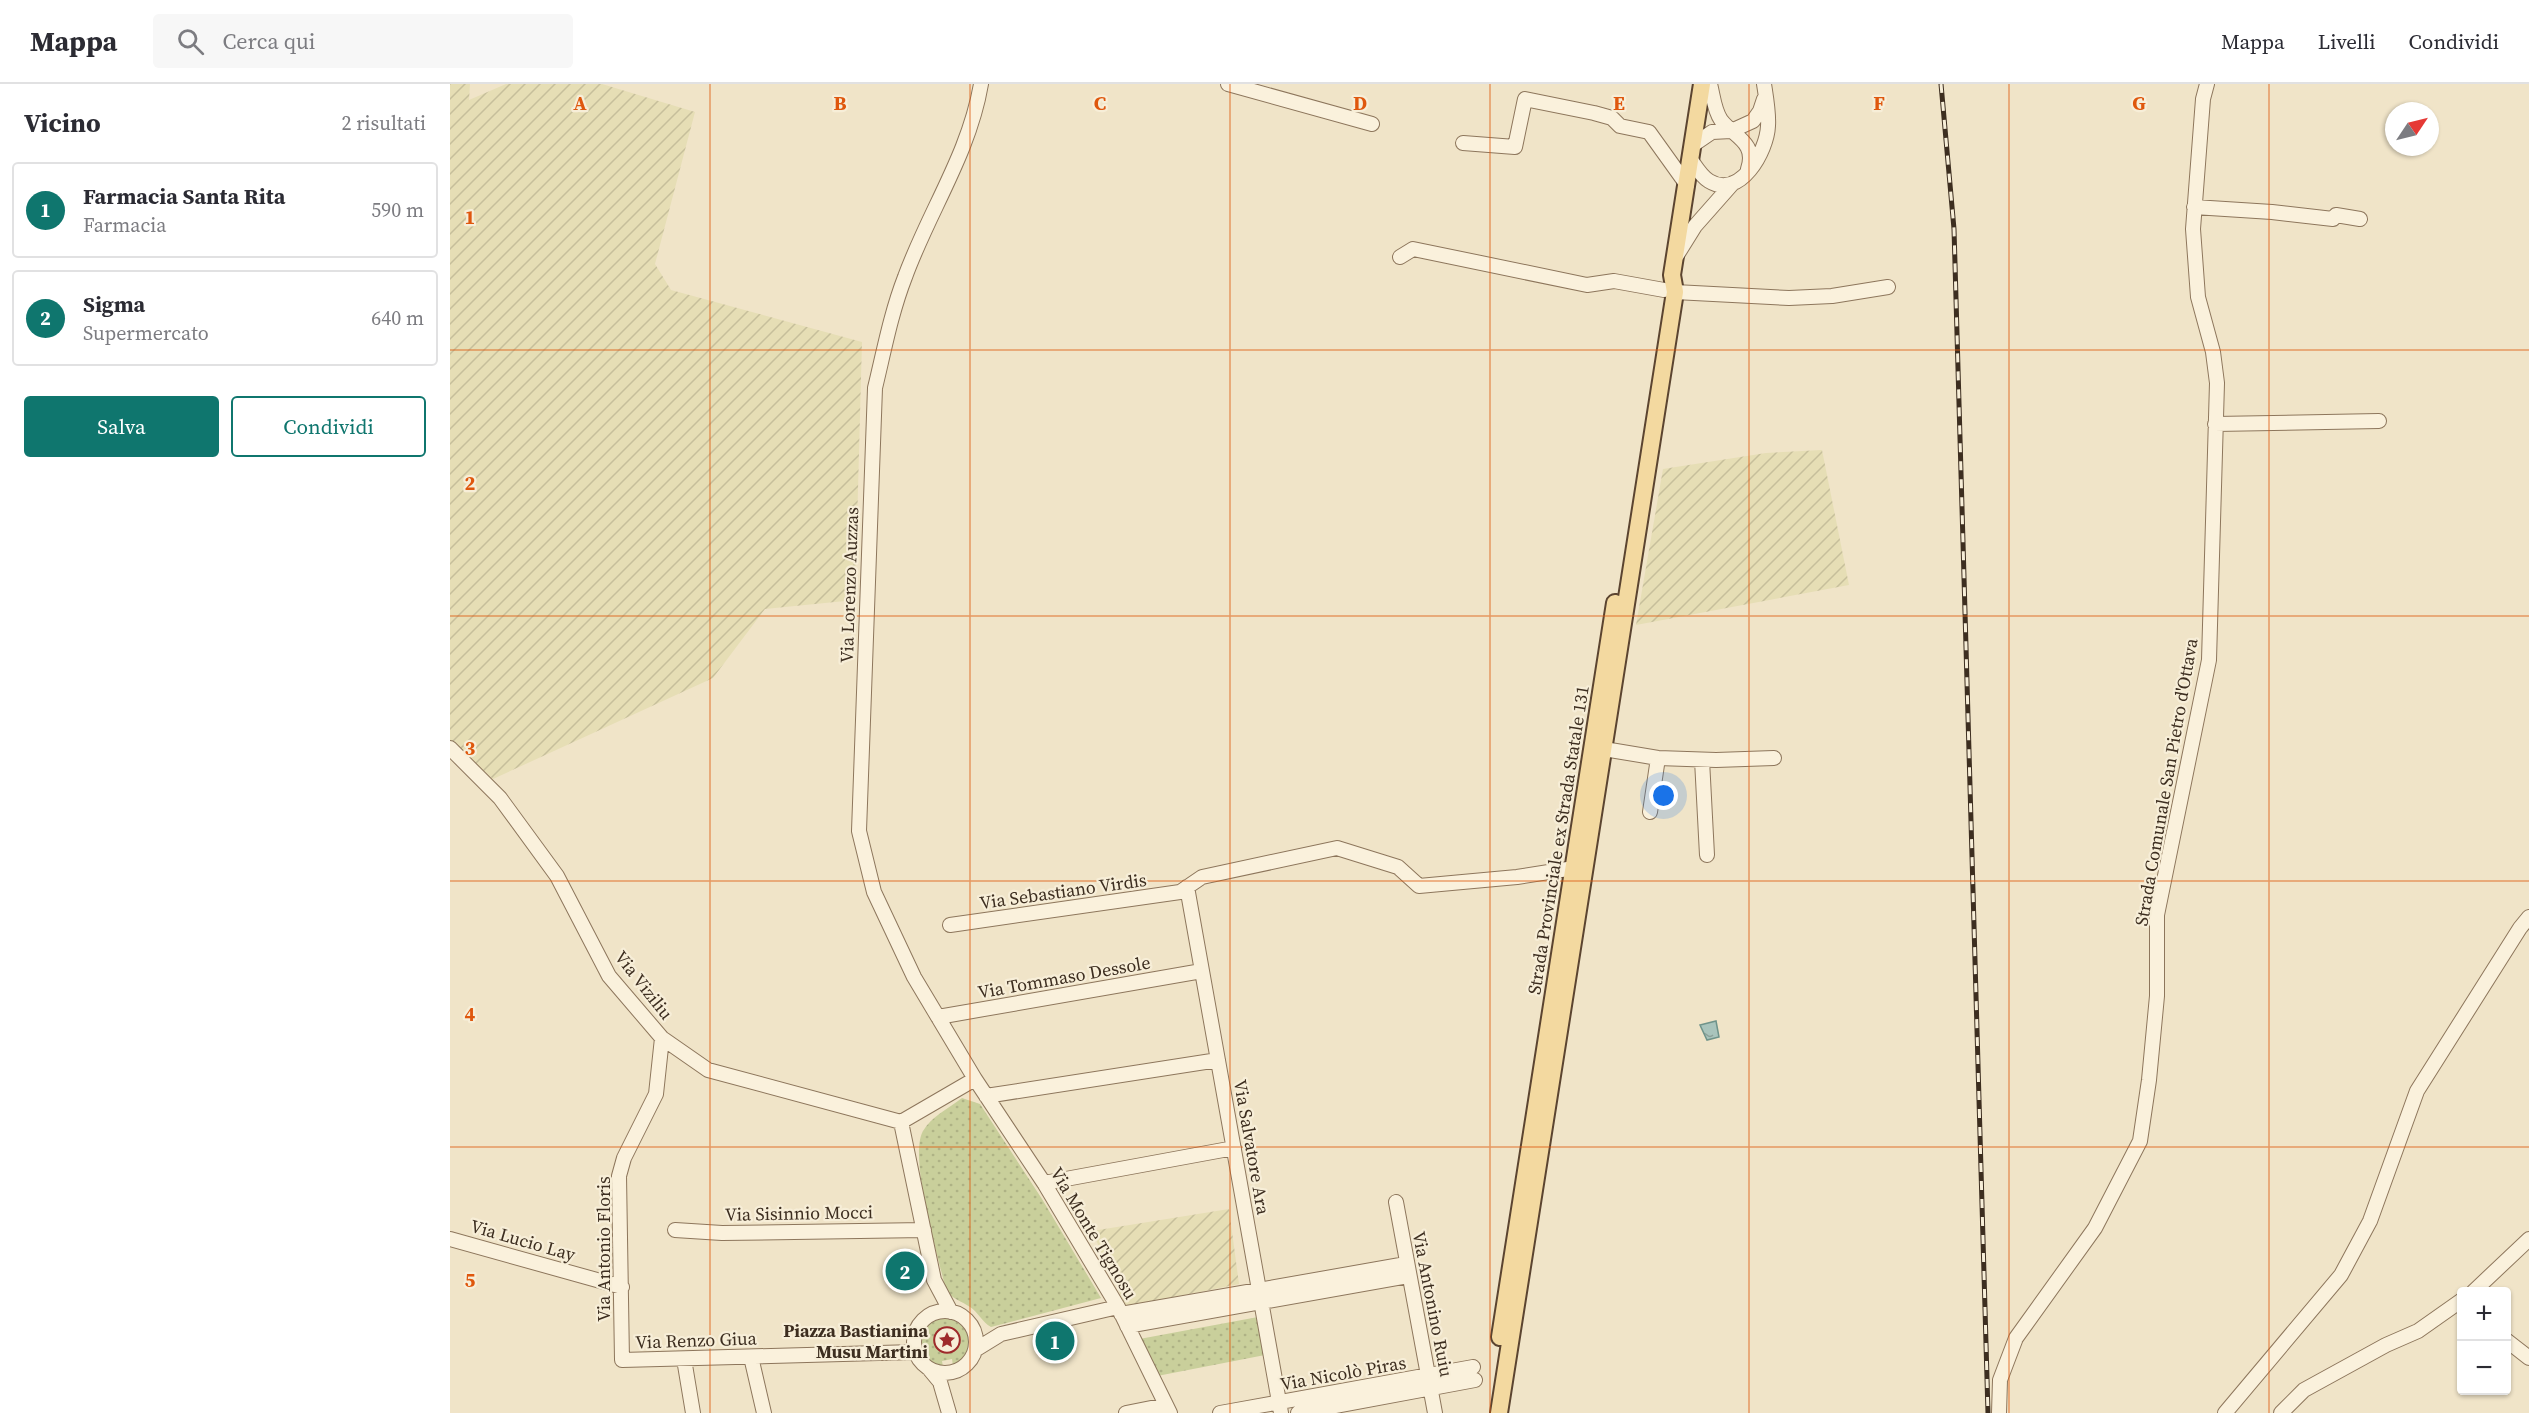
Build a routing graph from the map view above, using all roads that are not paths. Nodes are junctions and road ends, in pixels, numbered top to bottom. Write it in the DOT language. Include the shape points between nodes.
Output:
graph roads {
  1 [pos="981,84"];
  2 [pos="1228,84"];
  3 [pos="1702,84"];
  4 [pos="1710,84"];
  5 [pos="2207,84"];
  6 [pos="1765,89"];
  7 [pos="1372,124"];
  8 [pos="1731,131"];
  9 [pos="1463,143"];
  10 [pos="1692,152"];
  11 [pos="1748,171"];
  12 [pos="1733,183"];
  13 [pos="1686,185"];
  14 [pos="2194,207"];
  15 [pos="2360,219"];
  16 [pos="1676,256"];
  17 [pos="1400,257"];
  18 [pos="1671,286"];
  19 [pos="1888,287"];
  20 [pos="2379,421"];
  21 [pos="2215,424"];
  22 [pos="450,748"];
  23 [pos="1604,749"];
  24 [pos="1658,758"];
  25 [pos="1774,758"];
  26 [pos="1702,760"];
  27 [pos="1650,812"];
  28 [pos="1707,855"];
  29 [pos="1574,868"];
  30 [pos="1184,889"];
  31 [pos="2529,917"];
  32 [pos="950,925"];
  33 [pos="1196,972"];
  34 [pos="938,1017"];
  35 [pos="662,1038"];
  36 [pos="1215,1061"];
  37 [pos="975,1079"];
  38 [pos="986,1096"];
  39 [pos="901,1122"];
  40 [pos="1231,1149"];
  41 [pos="1044,1183"];
  42 [pos="1396,1202"];
  43 [pos="675,1230"];
  44 [pos="924,1230"];
  45 [pos="450,1239"];
  46 [pos="2529,1239"];
  47 [pos="1407,1270"];
  48 [pos="934,1280"];
  49 [pos="621,1287"];
  50 [pos="2478,1287"];
  51 [pos="1258,1296"];
  52 [pos="2457,1304"];
  53 [pos="951,1312"];
  54 [pos="932,1314"];
  55 [pos="1122,1316"];
  56 [pos="973,1329"];
  57 [pos="1000,1334"];
  58 [pos="2507,1341"];
  59 [pos="975,1350"];
  60 [pos="915,1352"];
  61 [pos="751,1357"];
  62 [pos="2529,1358"];
  63 [pos="684,1359"];
  64 [pos="622,1360"];
  65 [pos="930,1370"];
  66 [pos="959,1371"];
  67 [pos="1474,1373"];
  68 [pos="1429,1382"];
  69 [pos="948,1408"];
  70 [pos="1278,1408"];
  71 [pos="1168,1409"];
  72 [pos="693,1413"];
  73 [pos="764,1413"];
  74 [pos="1126,1413"];
  75 [pos="1220,1413"];
  76 [pos="1298,1413"];
  77 [pos="1435,1413"];
  78 [pos="1488,1413"];
  79 [pos="1499,1413"];
  80 [pos="1999,1413"];
  81 [pos="2225,1413"];
  82 [pos="2281,1413"];
  1 -- 34 [label="street, Via Lorenzo Auzzas" via="965,144 905,276 875,388 859,831 874,892 914,977"];
  2 -- 7 [label="street"];
  3 -- 10 [label="main road, Strada Provinciale ex Strada Statale 131"];
  4 -- 8 [label="street" via="1718,115"];
  5 -- 14 [label="street, Strada Comunale San Pietro d'Ottava"];
  6 -- 8 [label="street" via="1761,111 1753,122"];
  6 -- 11 [label="street" via="1768,127 1757,160"];
  8 -- 10 [label="street" via="1712,132"];
  8 -- 11 [label="street" via="1748,147"];
  9 -- 13 [label="street" via="1515,147 1525,99 1594,113 1612,118 1620,126 1649,132"];
  10 -- 12 [label="street" via="1703,177 1712,183"];
  10 -- 13 [label="main road, Strada Provinciale ex Strada Statale 131"];
  11 -- 12 [label="street"];
  12 -- 16 [label="street" via="1695,226"];
  13 -- 16 [label="main road, Strada Provinciale ex Strada Statale 131"];
  14 -- 15 [label="street"];
  14 -- 21 [label="street, Strada Comunale San Pietro d'Ottava" via="2198,297 2214,352"];
  16 -- 18 [label="main road, Strada Provinciale ex Strada Statale 131"];
  17 -- 18 [label="street" via="1413,249 1587,285 1614,281"];
  18 -- 19 [label="street" via="1789,298"];
  18 -- 23 [label="main road, Strada Provinciale ex Strada Statale 131"];
  18 -- 29 [label="main road, Strada Provinciale ex Strada Statale 131"];
  20 -- 21 [label="street"];
  21 -- 80 [label="street, Strada Comunale San Pietro d'Ottava" via="2209,660 2157,915 2157,996 2140,1142 2095,1228 2016,1338 2000,1380"];
  22 -- 35 [label="street, Via Viziliu" via="519,823 557,876 609,976"];
  23 -- 24 [label="street"];
  23 -- 79 [label="main road, Strada Provinciale ex Strada Statale 131"];
  24 -- 26 [label="street"];
  24 -- 27 [label="street"];
  25 -- 26 [label="street"];
  26 -- 28 [label="street"];
  29 -- 30 [label="street, Via Sebastiano Virdis" via="1419,886 1398,867 1337,848 1202,877"];
  29 -- 78 [label="main road, Strada Provinciale ex Strada Statale 131"];
  30 -- 32 [label="street, Via Sebastiano Virdis"];
  30 -- 33 [label="street, Via Salvatore Ara"];
  30 -- 36 [label="street, Via Salvatore Ara"];
  31 -- 81 [label="street" via="2417,1090 2370,1221 2341,1275"];
  33 -- 34 [label="street, Via Tommaso Dessole"];
  33 -- 36 [label="street, Via Salvatore Ara"];
  34 -- 37 [label="street, Via Lorenzo Auzzas"];
  35 -- 39 [label="street, Via Viziliu" via="708,1070"];
  35 -- 49 [label="street, Via Antonio Floris" via="656,1094 619,1176"];
  36 -- 38 [label="street"];
  36 -- 40 [label="street, Via Salvatore Ara"];
  37 -- 38 [label="street, Via Monte Tignosu"];
  37 -- 39 [label="street"];
  38 -- 41 [label="street, Via Monte Tignosu"];
  39 -- 44 [label="street"];
  40 -- 41 [label="street"];
  40 -- 51 [label="street, Via Salvatore Ara"];
  41 -- 55 [label="street, Via Monte Tignosu"];
  42 -- 47 [label="street, Via Antonino Ruiu"];
  43 -- 44 [label="street, Via Sisinnio Mocci"];
  44 -- 48 [label="street"];
  45 -- 49 [label="street, Via Lucio Lay"];
  46 -- 50 [label="street"];
  47 -- 51 [label="street"];
  47 -- 68 [label="street, Via Antonino Ruiu"];
  48 -- 53 [label="street"];
  48 -- 54 [label="street"];
  49 -- 64 [label="street, Via Antonio Floris"];
  51 -- 55 [label="street"];
  51 -- 70 [label="street, Via Salvatore Ara"];
  52 -- 82 [label="street" via="2418,1331 2304,1389"];
  53 -- 54 [label="street"];
  53 -- 56 [label="street" via="960,1315"];
  54 -- 60 [label="street" via="918,1326"];
  55 -- 57 [label="street"];
  55 -- 71 [label="street, Via Monte Tignosu"];
  56 -- 57 [label="street"];
  56 -- 59 [label="street"];
  57 -- 59 [label="street"];
  58 -- 62 [label="street"];
  59 -- 66 [label="street"];
  60 -- 61 [label="street, Via Renzo Giua"];
  60 -- 65 [label="street"];
  61 -- 63 [label="street, Via Renzo Giua"];
  61 -- 73 [label="street"];
  63 -- 64 [label="street, Via Renzo Giua"];
  63 -- 72 [label="street"];
  65 -- 66 [label="street" via="944,1374"];
  65 -- 69 [label="street" via="940,1382"];
  66 -- 69 [label="street" via="952,1383"];
  67 -- 68 [label="street, Via Nicolò Piras"];
  68 -- 70 [label="street, Via Nicolò Piras"];
  68 -- 76 [label="street, Via Nicolò Piras"];
  68 -- 77 [label="street, Via Antonino Ruiu"];
  70 -- 75 [label="street, Via Nicolò Piras"];
  71 -- 74 [label="street"];
}
